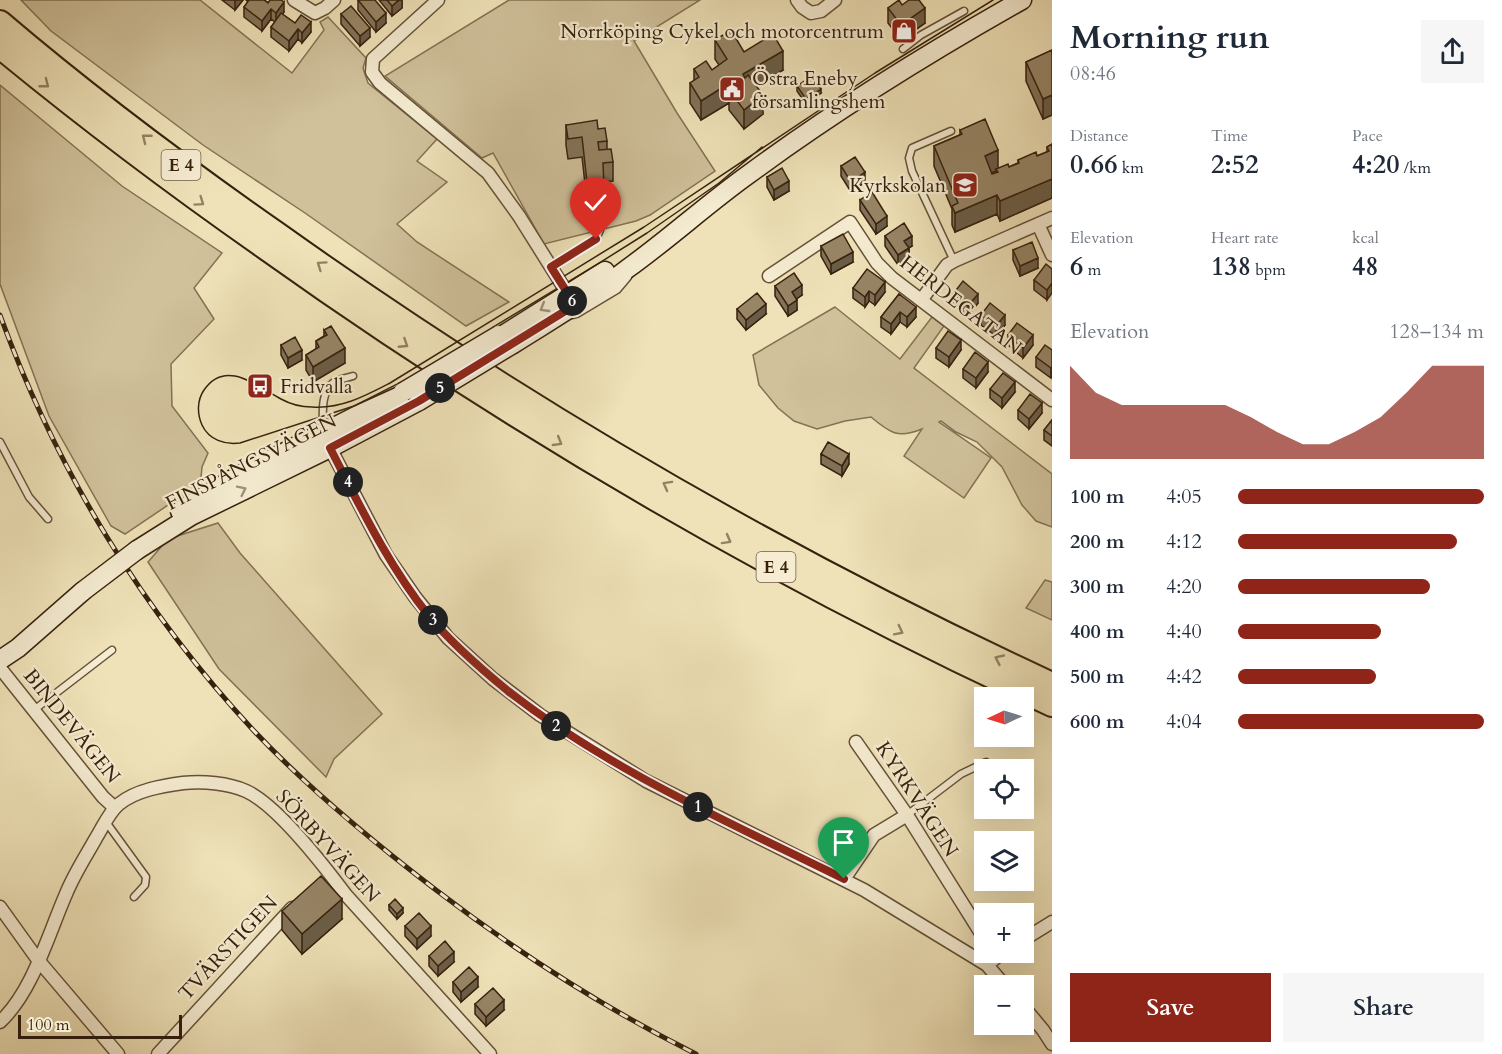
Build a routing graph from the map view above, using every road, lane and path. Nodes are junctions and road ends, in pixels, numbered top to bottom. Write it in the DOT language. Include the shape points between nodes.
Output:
graph roads {
  1 [pos="294,0"];
  2 [pos="334,0"];
  3 [pos="438,0"];
  4 [pos="797,0"];
  5 [pos="835,0"];
  6 [pos="1022,0"];
  7 [pos="964,11"];
  8 [pos="947,20"];
  9 [pos="0,22"];
  10 [pos="953,33"];
  11 [pos="0,47"];
  12 [pos="903,49"];
  13 [pos="951,131"];
  14 [pos="1052,218"];
  15 [pos="684,224"];
  16 [pos="1038,224"];
  17 [pos="600,230"];
  18 [pos="1052,255"];
  19 [pos="639,260"];
  20 [pos="954,261"];
  21 [pos="551,267"];
  22 [pos="769,276"];
  23 [pos="922,299"];
  24 [pos="571,300"];
  25 [pos="555,318"];
  26 [pos="506,340"];
  27 [pos="353,376"];
  28 [pos="1052,400"];
  29 [pos="327,441"];
  30 [pos="0,442"];
  31 [pos="48,519"];
  32 [pos="112,650"];
  33 [pos="0,658"];
  34 [pos="0,668"];
  35 [pos="1052,684"];
  36 [pos="1052,705"];
  37 [pos="34,710"];
  38 [pos="856,742"];
  39 [pos="974,768"];
  40 [pos="115,808"];
  41 [pos="907,815"];
  42 [pos="106,822"];
  43 [pos="844,879"];
  44 [pos="303,896"];
  45 [pos="134,897"];
  46 [pos="0,907"];
  47 [pos="974,922"];
  48 [pos="1052,922"];
  49 [pos="1034,933"];
  50 [pos="974,946"];
  51 [pos="38,960"];
  52 [pos="1034,1019"];
  53 [pos="0,1022"];
  54 [pos="1052,1044"];
  55 [pos="118,1054"];
  56 [pos="158,1054"];
  57 [pos="490,1054"];
  1 -- 2 [label="street" via="315,13"];
  3 -- 21 [label="street" via="373,58 372,72 488,173"];
  4 -- 5 [label="street" via="811,13"];
  6 -- 10 [label="main road, FINSPÅNGSVÄGEN"];
  7 -- 8 [label="lane"];
  8 -- 10 [label="lane"];
  8 -- 12 [label="lane"];
  35 -- 9 [label="highway, E 4, one-way" via="828,574 657,480 515,394 368,299 193,175"];
  10 -- 15 [label="main road, FINSPÅNGSVÄGEN" via="750,173"];
  11 -- 36 [label="highway, E 4, one-way" via="184,191 355,312 508,412 648,496 818,590"];
  13 -- 20 [label="lane" via="912,148 909,158"];
  14 -- 16 [label="street"];
  15 -- 19 [label="main road, FINSPÅNGSVÄGEN"];
  15 -- 24 [label="main road, FINSPÅNGSVÄGEN"];
  16 -- 18 [label="street"];
  16 -- 20 [label="street"];
  17 -- 21 [label="lane" via="596,239"];
  19 -- 24 [label="main road, FINSPÅNGSVÄGEN"];
  19 -- 25 [label="lane" via="616,290 577,314"];
  20 -- 23 [label="street"];
  21 -- 24 [label="street"];
  22 -- 23 [label="street, HERDEGATAN" via="850,222 877,263"];
  23 -- 28 [label="street, HERDEGATAN"];
  24 -- 25 [label="main road, FINSPÅNGSVÄGEN"];
  24 -- 26 [label="main road, FINSPÅNGSVÄGEN, one-way"];
  25 -- 26 [label="main road, FINSPÅNGSVÄGEN"];
  26 -- 29 [label="main road, FINSPÅNGSVÄGEN, bridge"];
  27 -- 29 [label="lane" via="334,381 327,389"];
  29 -- 33 [label="main road, FINSPÅNGSVÄGEN, bridge" via="133,547 80,588 18,648"];
  29 -- 43 [label="street" via="386,555 410,590 448,638 493,678 540,715 646,781"];
  30 -- 31 [label="lane" via="29,496"];
  32 -- 37 [label="lane"];
  34 -- 37 [label="street, BINDEVÄGEN"];
  37 -- 40 [label="street, BINDEVÄGEN"];
  38 -- 41 [label="street, KYRKVÄGEN"];
  39 -- 41 [label="lane"];
  40 -- 42 [label="street, SÖRBYVÄGEN"];
  40 -- 57 [label="street, SÖRBYVÄGEN" via="129,797 175,784 202,783 247,791 270,808 323,874"];
  41 -- 43 [label="street" via="874,835"];
  41 -- 47 [label="street, KYRKVÄGEN"];
  42 -- 45 [label="lane" via="146,877 145,885"];
  42 -- 51 [label="street, SÖRBYVÄGEN" via="67,891"];
  43 -- 50 [label="street"];
  44 -- 56 [label="street, TVÄRSTIGEN"];
  46 -- 51 [label="street"];
  48 -- 49 [label="street"];
  51 -- 53 [label="street, SÖRBYVÄGEN" via="19,1000"];
  51 -- 55 [label="street"];
  52 -- 54 [label="street"];
}
